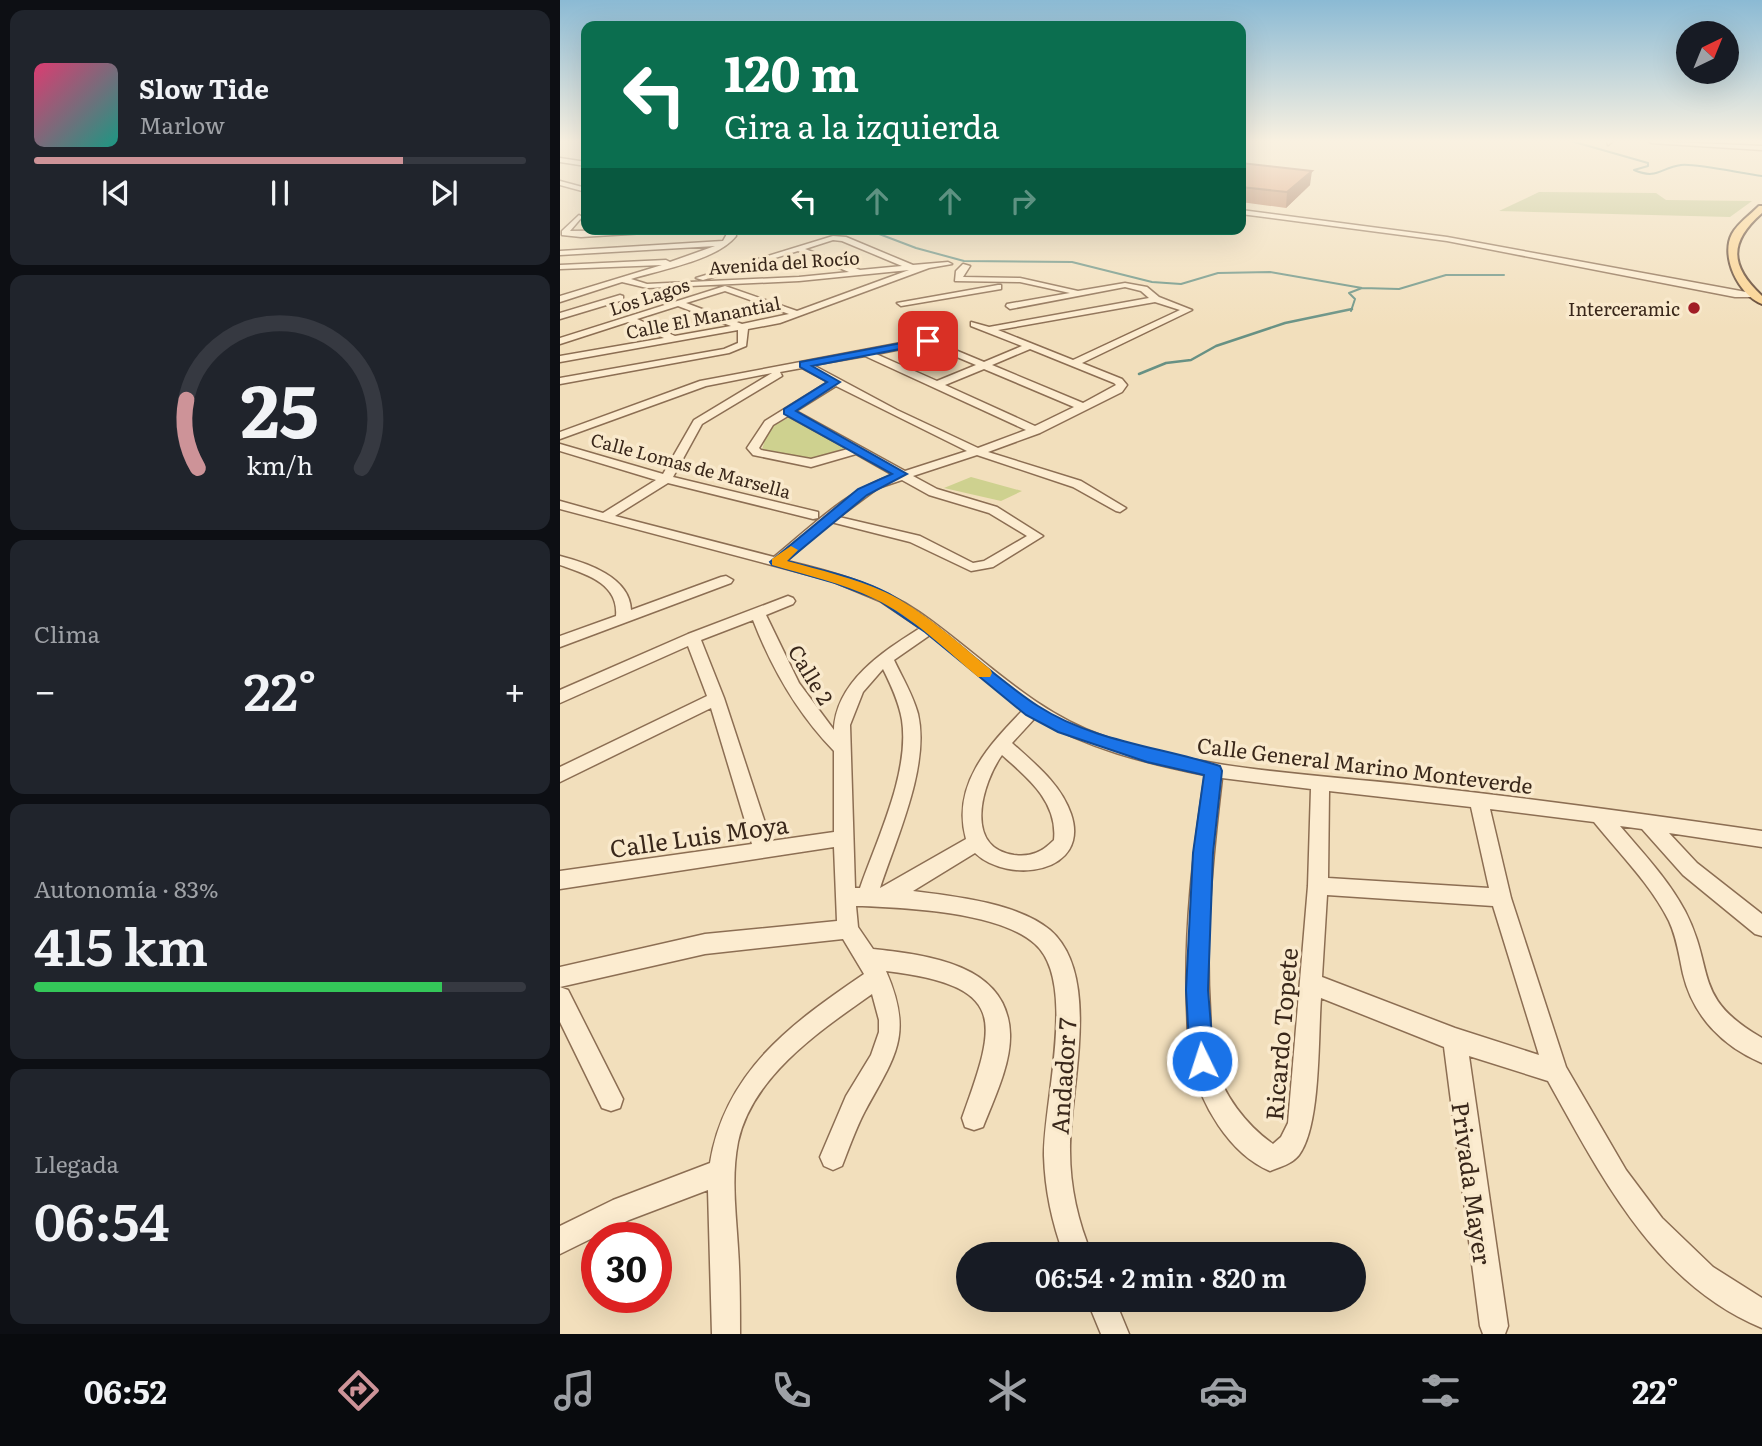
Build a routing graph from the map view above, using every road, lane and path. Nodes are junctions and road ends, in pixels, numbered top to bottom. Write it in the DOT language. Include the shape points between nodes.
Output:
graph roads {
  1 [pos="1762,208"];
  2 [pos="1246,211"];
  3 [pos="1266,213"];
  4 [pos="563,217"];
  5 [pos="581,217"];
  6 [pos="581,219"];
  7 [pos="1762,220"];
  8 [pos="1406,228"];
  9 [pos="1391,233"];
  10 [pos="581,235"];
  11 [pos="732,235"];
  12 [pos="727,242"];
  13 [pos="1744,247"];
  14 [pos="797,248"];
  15 [pos="562,253"];
  16 [pos="756,260"];
  17 [pos="682,262"];
  18 [pos="1586,263"];
  19 [pos="948,264"];
  20 [pos="1746,264"];
  21 [pos="767,265"];
  22 [pos="928,266"];
  23 [pos="966,266"];
  24 [pos="560,267"];
  25 [pos="914,267"];
  26 [pos="777,270"];
  27 [pos="860,273"];
  28 [pos="799,279"];
  29 [pos="624,280"];
  30 [pos="748,281"];
  31 [pos="1032,282"];
  32 [pos="681,284"];
  33 [pos="725,288"];
  34 [pos="1083,293"];
  35 [pos="1760,294"];
  36 [pos="621,298"];
  37 [pos="560,299"];
  38 [pos="1156,299"];
  39 [pos="678,303"];
  40 [pos="901,303"];
  41 [pos="1010,306"];
  42 [pos="798,314"];
  43 [pos="560,316"];
  44 [pos="629,319"];
  45 [pos="974,324"];
  46 [pos="743,328"];
  47 [pos="987,330"];
  48 [pos="914,335"];
  49 [pos="572,337"];
  50 [pos="676,340"];
  51 [pos="560,341"];
  52 [pos="928,341"];
  53 [pos="853,346"];
  54 [pos="1030,346"];
  55 [pos="601,352"];
  56 [pos="867,353"];
  57 [pos="560,359"];
  58 [pos="1074,363"];
  59 [pos="803,365"];
  60 [pos="985,365"];
  61 [pos="790,367"];
  62 [pos="560,381"];
  63 [pos="835,382"];
  64 [pos="937,385"];
  65 [pos="1083,407"];
  66 [pos="788,411"];
  67 [pos="1036,431"];
  68 [pos="560,436"];
  69 [pos="560,447"];
  70 [pos="860,450"];
  71 [pos="976,451"];
  72 [pos="901,474"];
  73 [pos="666,479"];
  74 [pos="560,505"];
  75 [pos="1120,508"];
  76 [pos="813,515"];
  77 [pos="604,518"];
  78 [pos="829,518"];
  79 [pos="560,560"];
  80 [pos="777,562"];
  81 [pos="726,580"];
  82 [pos="788,601"];
  83 [pos="757,612"];
  84 [pos="623,619"];
  85 [pos="930,628"];
  86 [pos="693,638"];
  87 [pos="560,642"];
  88 [pos="885,658"];
  89 [pos="560,697"];
  90 [pos="716,698"];
  91 [pos="1032,710"];
  92 [pos="1001,744"];
  93 [pos="842,749"];
  94 [pos="1213,771"];
  95 [pos="560,775"];
  96 [pos="1320,783"];
  97 [pos="1479,800"];
  98 [pos="1601,817"];
  99 [pos="1648,823"];
  100 [pos="845,838"];
  101 [pos="1762,839"];
  102 [pos="977,842"];
  103 [pos="764,850"];
  104 [pos="560,880"];
  105 [pos="1318,886"];
  106 [pos="864,897"];
  107 [pos="1501,898"];
  108 [pos="1762,927"];
  109 [pos="848,929"];
  110 [pos="874,968"];
  111 [pos="560,977"];
  112 [pos="1311,984"];
  113 [pos="560,998"];
  114 [pos="1455,1040"];
  115 [pos="1762,1051"];
  116 [pos="1556,1072"];
  117 [pos="611,1099"];
  118 [pos="974,1118"];
  119 [pos="833,1157"];
  120 [pos="721,1172"];
  121 [pos="560,1240"];
  122 [pos="1073,1242"];
  123 [pos="1106,1312"];
  124 [pos="1762,1314"];
  125 [pos="1494,1326"];
  126 [pos="726,1334"];
  127 [pos="1115,1334"];
  1 -- 35 [label="main road" via="1736,234 1733,246 1741,277"];
  2 -- 3 [label="street"];
  3 -- 8 [label="street"];
  3 -- 9 [label="street"];
  4 -- 5 [label="street"];
  6 -- 10 [label="street" via="565,233"];
  7 -- 13 [label="main road" via="1747,236"];
  8 -- 9 [label="street"];
  8 -- 18 [label="street"];
  9 -- 18 [label="street"];
  11 -- 12 [label="street"];
  12 -- 15 [label="street"];
  12 -- 17 [label="street"];
  14 -- 16 [label="street"];
  14 -- 25 [label="street" via="843,239"];
  14 -- 27 [label="street"];
  16 -- 21 [label="street"];
  16 -- 32 [label="street"];
  17 -- 24 [label="street"];
  17 -- 29 [label="street"];
  18 -- 35 [label="street" via="1735,294"];
  19 -- 22 [label="street, Avenida del Rocío"];
  20 -- 35 [label="main road"];
  22 -- 25 [label="street, Avenida del Rocío"];
  22 -- 42 [label="street, Calle El Manantial"];
  23 -- 31 [label="street" via="958,279"];
  25 -- 27 [label="street, Avenida del Rocío"];
  26 -- 28 [label="street"];
  27 -- 28 [label="street, Avenida del Rocío"];
  28 -- 30 [label="street, Avenida del Rocío"];
  29 -- 32 [label="street, Avenida del Rocío" via="641,285"];
  29 -- 37 [label="street"];
  30 -- 32 [label="street, Avenida del Rocío"];
  30 -- 33 [label="street, Los Lagos"];
  31 -- 34 [label="street"];
  31 -- 40 [label="street"];
  33 -- 39 [label="street, Los Lagos"];
  33 -- 42 [label="street"];
  34 -- 38 [label="street" via="1132,286"];
  34 -- 41 [label="street"];
  36 -- 43 [label="street"];
  38 -- 47 [label="street"];
  38 -- 58 [label="street" via="1188,310"];
  39 -- 44 [label="street, Los Lagos"];
  39 -- 46 [label="street"];
  42 -- 46 [label="street, Calle El Manantial"];
  44 -- 49 [label="street, Los Lagos"];
  44 -- 50 [label="street"];
  45 -- 47 [label="street"];
  46 -- 50 [label="street, Calle El Manantial"];
  46 -- 62 [label="street" via="741,346"];
  47 -- 54 [label="street"];
  48 -- 52 [label="street"];
  49 -- 51 [label="street, Los Lagos"];
  49 -- 55 [label="street"];
  50 -- 55 [label="street, Calle El Manantial"];
  52 -- 56 [label="street"];
  52 -- 60 [label="street"];
  53 -- 56 [label="street"];
  54 -- 58 [label="street"];
  54 -- 60 [label="street"];
  55 -- 57 [label="street, Calle El Manantial"];
  56 -- 59 [label="street"];
  56 -- 64 [label="street"];
  58 -- 65 [label="street" via="1122,384"];
  59 -- 61 [label="street"];
  59 -- 63 [label="street"];
  60 -- 64 [label="street"];
  60 -- 65 [label="street"];
  61 -- 68 [label="street" via="687,387"];
  61 -- 73 [label="street" via="698,422"];
  63 -- 66 [label="street"];
  63 -- 71 [label="street"];
  64 -- 67 [label="street"];
  65 -- 67 [label="street"];
  66 -- 70 [label="street"];
  66 -- 70 [label="street" via="763,428 753,448 757,453 811,463"];
  67 -- 71 [label="street"];
  69 -- 73 [label="street, Calle Lomas de Marsella"];
  70 -- 72 [label="street"];
  71 -- 72 [label="street"];
  71 -- 75 [label="street" via="1077,484"];
  72 -- 78 [label="street" via="874,485"];
  72 -- 78 [label="street" via="933,492 993,510 1036,536 988,565 971,567 915,539"];
  73 -- 76 [label="street, Calle Lomas de Marsella"];
  73 -- 77 [label="street"];
  74 -- 77 [label="street, Calle General Marino Monteverde"];
  77 -- 80 [label="street, Calle General Marino Monteverde"];
  78 -- 80 [label="street"];
  79 -- 84 [label="street" via="612,584 625,604"];
  80 -- 85 [label="street, Calle General Marino Monteverde" via="882,596"];
  81 -- 84 [label="street"];
  82 -- 83 [label="street"];
  83 -- 86 [label="street"];
  83 -- 93 [label="street, Calle 2" via="799,698"];
  84 -- 87 [label="street"];
  85 -- 88 [label="street"];
  85 -- 91 [label="street, Calle General Marino Monteverde"];
  86 -- 89 [label="street"];
  86 -- 90 [label="street"];
  88 -- 93 [label="street" via="859,682 848,704"];
  88 -- 106 [label="street" via="907,704 912,739 905,777"];
  90 -- 95 [label="street"];
  90 -- 103 [label="street"];
  91 -- 92 [label="street"];
  91 -- 94 [label="street, Calle General Marino Monteverde" via="1095,740"];
  92 -- 102 [label="street" via="973,796"];
  92 -- 102 [label="street" via="1051,795 1061,809 1066,832 1054,853 1024,864 995,856"];
  93 -- 100 [label="street"];
  94 -- 96 [label="street, Calle General Marino Monteverde"];
  94 -- 112 [label="street, Ricardo Topete" via="1203,853 1197,977 1202,1061 1224,1111 1256,1149 1270,1158 1288,1149 1300,1123"];
  96 -- 97 [label="street, Calle General Marino Monteverde"];
  96 -- 105 [label="street, Ricardo Topete"];
  97 -- 98 [label="street, Calle General Marino Monteverde"];
  97 -- 107 [label="street"];
  98 -- 99 [label="street, Calle General Marino Monteverde"];
  98 -- 115 [label="street" via="1675,912 1690,947 1694,977 1707,1011"];
  99 -- 101 [label="street, Calle General Marino Monteverde"];
  99 -- 108 [label="street" via="1690,869"];
  100 -- 103 [label="street, Calle Luis Moya"];
  100 -- 106 [label="street"];
  102 -- 106 [label="street"];
  103 -- 104 [label="street, Calle Luis Moya"];
  105 -- 107 [label="street"];
  105 -- 112 [label="street, Ricardo Topete"];
  106 -- 109 [label="street"];
  106 -- 122 [label="street, Andador 7" via="935,901 986,913 1032,929 1052,947 1067,1004 1068,1056 1057,1140 1059,1175"];
  107 -- 116 [label="street"];
  109 -- 110 [label="street"];
  109 -- 111 [label="street" via="705,944"];
  110 -- 118 [label="street" via="920,965 962,978 992,1003 999,1016 999,1038"];
  110 -- 119 [label="street" via="890,1020 887,1047"];
  110 -- 120 [label="street" via="765,1068 743,1099"];
  112 -- 114 [label="street"];
  113 -- 117 [label="street"];
  114 -- 116 [label="street"];
  114 -- 125 [label="street, Privada Mayer"];
  116 -- 124 [label="street" via="1617,1179 1653,1227 1703,1277"];
  120 -- 121 [label="street" via="622,1209"];
  120 -- 126 [label="street"];
  123 -- 127 [label="street"];
}
